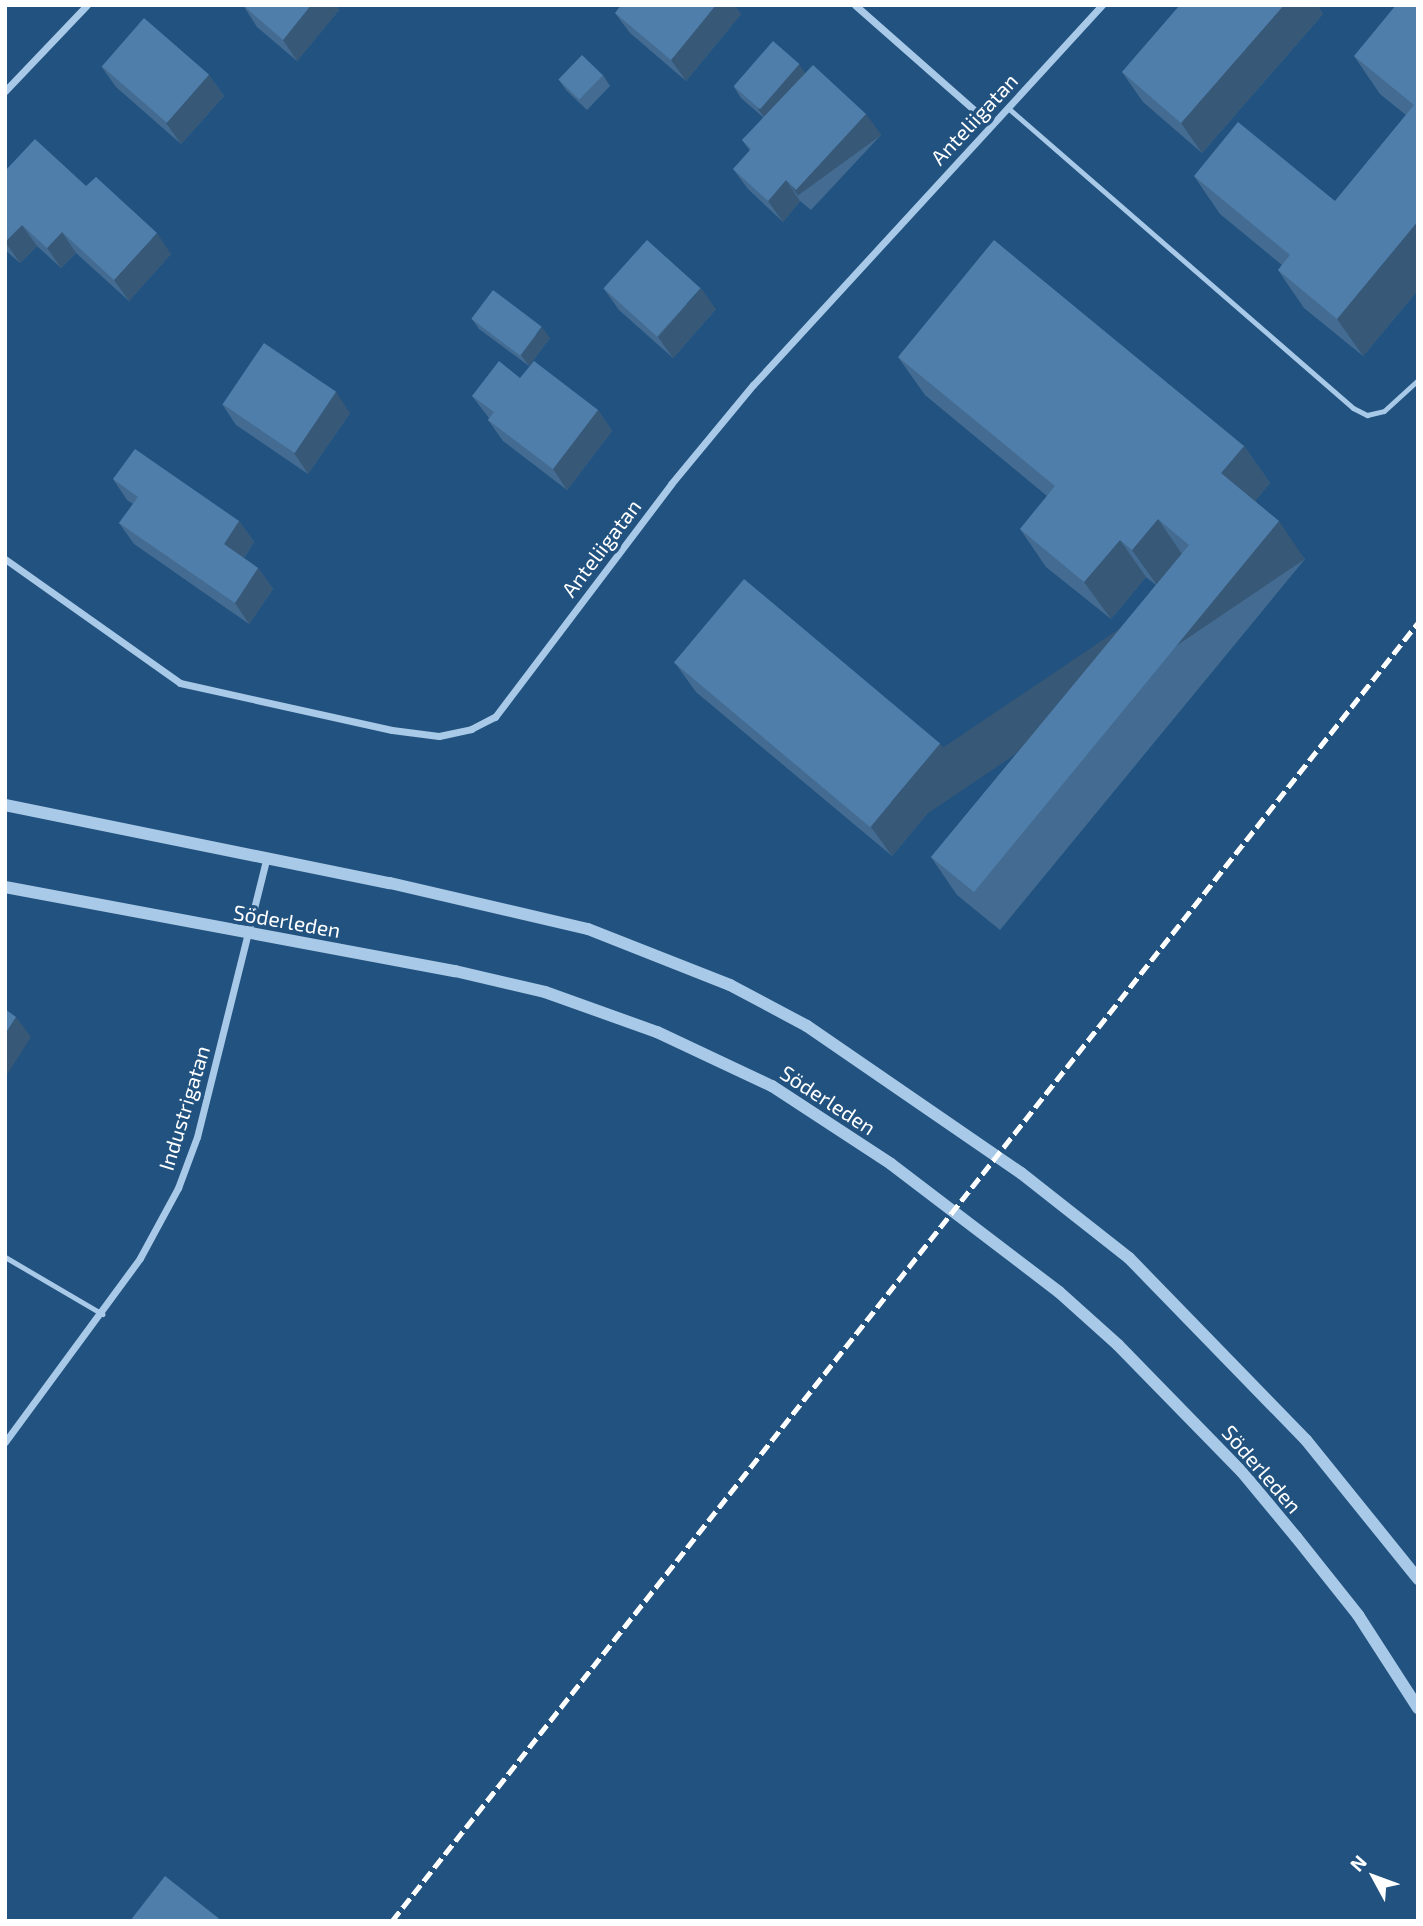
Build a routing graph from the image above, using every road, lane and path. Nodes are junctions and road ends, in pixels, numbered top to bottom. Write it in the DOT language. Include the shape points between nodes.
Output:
graph roads {
  1 [pos="87,5"];
  2 [pos="855,5"];
  3 [pos="1102,5"];
  4 [pos="5,91"];
  5 [pos="1008,108"];
  6 [pos="991,125"];
  7 [pos="1418,380"];
  8 [pos="5,559"];
  9 [pos="5,805"];
  10 [pos="266,861"];
  11 [pos="5,887"];
  12 [pos="247,934"];
  13 [pos="5,1257"];
  14 [pos="102,1314"];
  15 [pos="5,1442"];
  16 [pos="1418,1579"];
  17 [pos="1418,1708"];
  1 -- 4 [label="street"];
  2 -- 6 [label="street"];
  3 -- 5 [label="street, Anteliigatan"];
  5 -- 6 [label="street, Anteliigatan"];
  5 -- 7 [label="lane" via="1353,408 1367,415 1384,411"];
  6 -- 8 [label="street, Anteliigatan" via="753,385 671,484 523,685 495,717 471,729 439,736 392,730 180,682"];
  9 -- 10 [label="street"];
  10 -- 12 [label="street, Industrigatan"];
  10 -- 16 [label="street" via="390,883 588,929 730,985 858,1057 1021,1173 1149,1276 1306,1440"];
  11 -- 12 [label="street, Söderleden"];
  12 -- 14 [label="street, Industrigatan" via="197,1137 178,1188 140,1258"];
  12 -- 17 [label="street, Söderleden" via="455,971 570,1000 716,1058 821,1116 1059,1292 1182,1407 1242,1472 1358,1615"];
  13 -- 14 [label="lane"];
  14 -- 15 [label="street, Industrigatan"];
}
